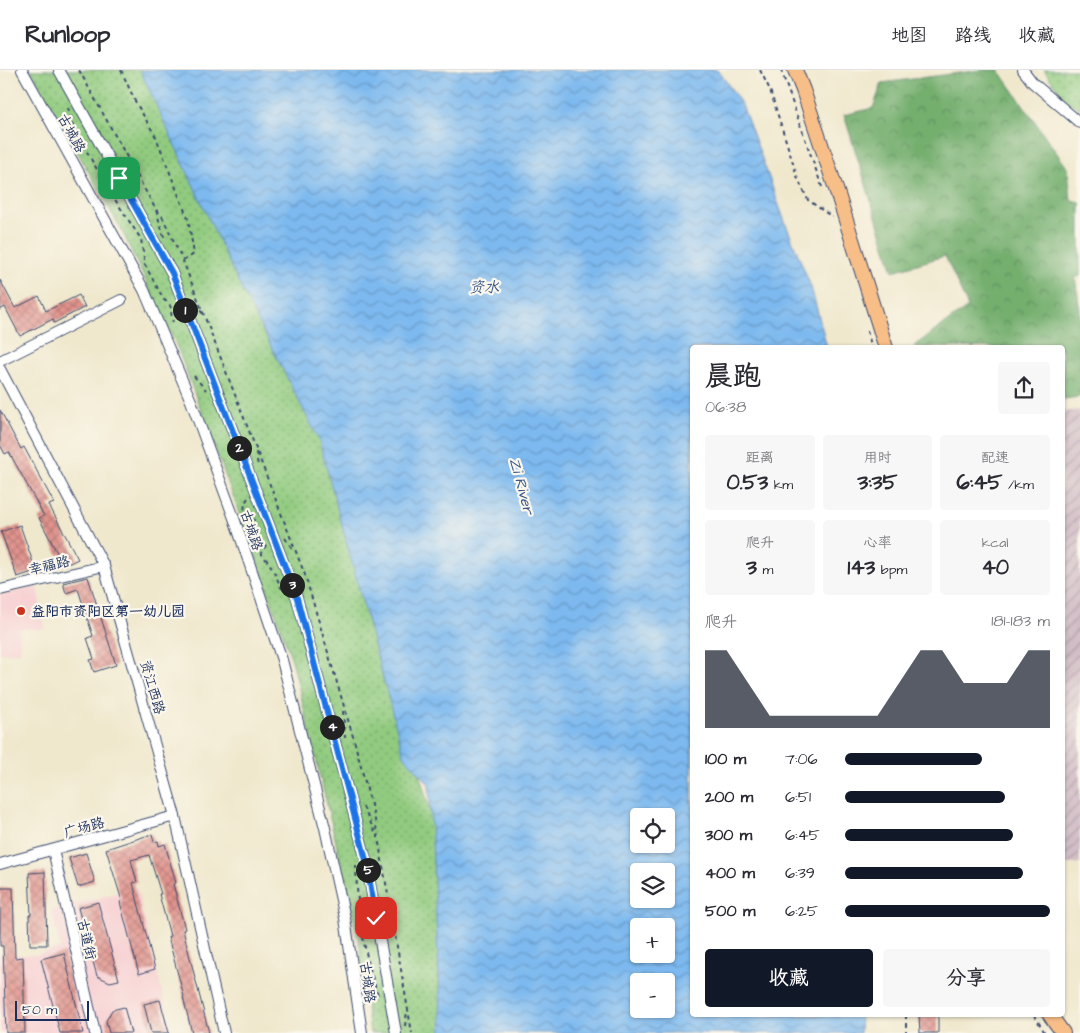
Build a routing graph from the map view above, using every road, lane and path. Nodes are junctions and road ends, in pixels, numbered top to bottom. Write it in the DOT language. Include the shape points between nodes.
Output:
graph roads {
  1 [pos="22,70"];
  2 [pos="59,70"];
  3 [pos="121,70"];
  4 [pos="760,70"];
  5 [pos="781,70"];
  6 [pos="795,70"];
  7 [pos="1023,70"];
  8 [pos="68,108"];
  9 [pos="1080,123"];
  10 [pos="826,198"];
  11 [pos="829,207"];
  12 [pos="832,217"];
  13 [pos="848,228"];
  14 [pos="183,261"];
  15 [pos="122,300"];
  16 [pos="173,322"];
  17 [pos="867,329"];
  18 [pos="871,345"];
  19 [pos="885,345"];
  20 [pos="0,361"];
  21 [pos="0,369"];
  22 [pos="194,376"];
  23 [pos="210,396"];
  24 [pos="250,494"];
  25 [pos="270,528"];
  26 [pos="104,566"];
  27 [pos="0,590"];
  28 [pos="284,592"];
  29 [pos="343,706"];
  30 [pos="345,741"];
  31 [pos="175,816"];
  32 [pos="53,850"];
  33 [pos="356,860"];
  34 [pos="0,864"];
  35 [pos="379,998"];
  36 [pos="408,1008"];
  37 [pos="906,1017"];
  38 [pos="1035,1017"];
  39 [pos="1051,1017"];
  40 [pos="95,1033"];
  41 [pos="224,1033"];
  42 [pos="362,1033"];
  43 [pos="396,1033"];
  44 [pos="404,1033"];
  45 [pos="906,1033"];
  46 [pos="1045,1033"];
  47 [pos="1062,1033"];
  1 -- 42 [label="street, 古城路" via="144,290 192,401 234,518 282,660 325,828 345,918"];
  2 -- 25 [label="street" via="172,273"];
  3 -- 14 [label="path" via="156,137 188,219 194,254"];
  4 -- 12 [label="path" via="770,90 801,186 808,200"];
  5 -- 10 [label="path"];
  6 -- 13 [label="main road"];
  7 -- 9 [label="street" via="1033,83"];
  8 -- 16 [label="path" via="73,127 141,239 145,265 164,300 170,303"];
  11 -- 12 [label="path"];
  12 -- 13 [label="path"];
  13 -- 19 [label="main road"];
  15 -- 20 [label="street"];
  17 -- 18 [label="path"];
  21 -- 26 [label="street, 资江西路"];
  22 -- 23 [label="path"];
  24 -- 25 [label="path" via="244,511 254,521 265,523"];
  25 -- 28 [label="path" via="269,542 261,553"];
  25 -- 43 [label="street" via="297,598 366,860"];
  26 -- 27 [label="street, 幸福路"];
  26 -- 31 [label="street, 资江西路"];
  29 -- 30 [label="path"];
  31 -- 32 [label="street, 广场路"];
  31 -- 41 [label="street, 资江西路"];
  32 -- 34 [label="street, 广场路"];
  32 -- 40 [label="street, 古道街"];
  33 -- 35 [label="path" via="357,899 369,972"];
  36 -- 44 [label="path"];
  37 -- 45 [label="path"];
  38 -- 46 [label="path"];
  39 -- 47 [label="main road"];
}
